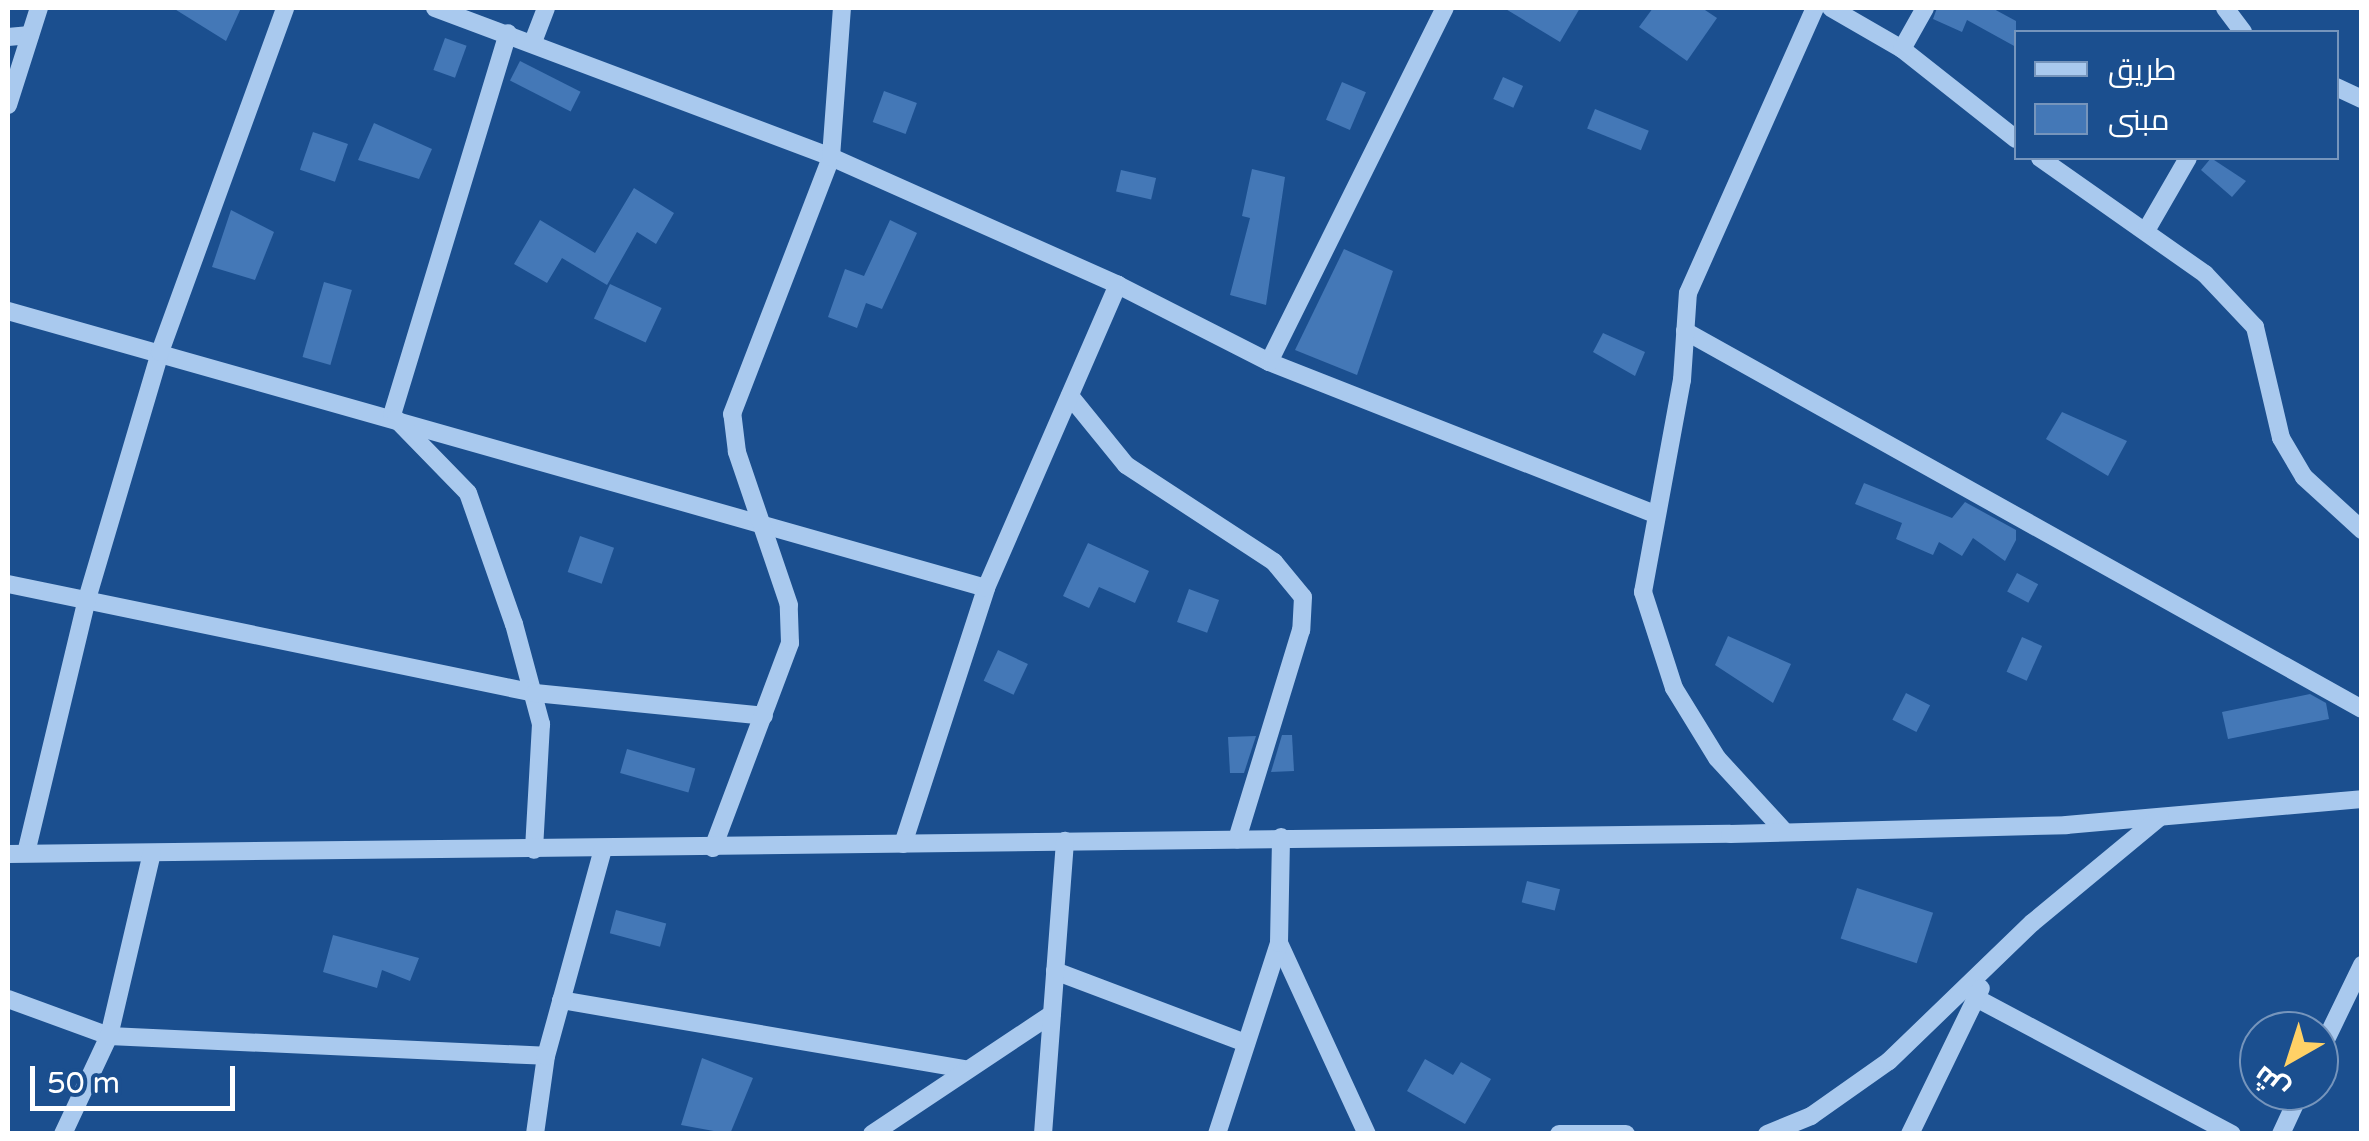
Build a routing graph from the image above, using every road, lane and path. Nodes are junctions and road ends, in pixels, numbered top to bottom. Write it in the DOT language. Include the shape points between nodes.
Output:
graph roads {
  1 [pos="39,8"];
  2 [pos="285,8"];
  3 [pos="434,8"];
  4 [pos="546,8"];
  5 [pos="842,8"];
  6 [pos="1445,8"];
  7 [pos="1815,8"];
  8 [pos="1831,8"];
  9 [pos="1925,8"];
  10 [pos="2226,8"];
  11 [pos="2242,30"];
  12 [pos="508,33"];
  13 [pos="30,35"];
  14 [pos="8,37"];
  15 [pos="534,42"];
  16 [pos="1902,49"];
  17 [pos="2339,88"];
  18 [pos="2362,99"];
  19 [pos="8,105"];
  20 [pos="2014,137"];
  21 [pos="831,157"];
  22 [pos="2043,160"];
  23 [pos="2187,160"];
  24 [pos="2147,229"];
  25 [pos="1118,285"];
  26 [pos="8,311"];
  27 [pos="1685,331"];
  28 [pos="160,352"];
  29 [pos="1269,362"];
  30 [pos="1070,396"];
  31 [pos="392,415"];
  32 [pos="1653,513"];
  33 [pos="762,526"];
  34 [pos="2362,530"];
  35 [pos="8,584"];
  36 [pos="986,588"];
  37 [pos="88,600"];
  38 [pos="535,693"];
  39 [pos="2360,704"];
  40 [pos="764,716"];
  41 [pos="2362,799"];
  42 [pos="2160,817"];
  43 [pos="1786,832"];
  44 [pos="1281,838"];
  45 [pos="1238,839"];
  46 [pos="1064,841"];
  47 [pos="903,844"];
  48 [pos="713,848"];
  49 [pos="534,850"];
  50 [pos="603,850"];
  51 [pos="152,852"];
  52 [pos="17,854"];
  53 [pos="1279,942"];
  54 [pos="1992,965"];
  55 [pos="2362,966"];
  56 [pos="1055,971"];
  57 [pos="1976,998"];
  58 [pos="561,1000"];
  59 [pos="10,1007"];
  60 [pos="2339,1013"];
  61 [pos="1052,1014"];
  62 [pos="109,1036"];
  63 [pos="1246,1043"];
  64 [pos="546,1056"];
  65 [pos="966,1069"];
  66 [pos="2292,1111"];
  67 [pos="63,1134"];
  68 [pos="534,1134"];
  69 [pos="872,1134"];
  70 [pos="1043,1134"];
  71 [pos="1217,1134"];
  72 [pos="1367,1134"];
  73 [pos="1559,1134"];
  74 [pos="1626,1134"];
  75 [pos="1768,1134"];
  76 [pos="1910,1134"];
  77 [pos="2232,1134"];
  78 [pos="2281,1134"];
  1 -- 13 [label="street"];
  2 -- 28 [label="street"];
  3 -- 12 [label="street"];
  4 -- 15 [label="street"];
  5 -- 21 [label="street"];
  6 -- 29 [label="street"];
  7 -- 27 [label="street" via="1688,294"];
  8 -- 16 [label="street"];
  9 -- 16 [label="street"];
  10 -- 11 [label="street"];
  12 -- 15 [label="street"];
  12 -- 31 [label="street"];
  13 -- 14 [label="street"];
  13 -- 19 [label="street"];
  15 -- 21 [label="street"];
  16 -- 20 [label="street"];
  17 -- 18 [label="street"];
  21 -- 25 [label="street"];
  21 -- 33 [label="street" via="732,414"];
  22 -- 24 [label="street"];
  23 -- 24 [label="street"];
  24 -- 34 [label="street" via="2255,327 2281,438 2304,477"];
  25 -- 29 [label="street"];
  25 -- 30 [label="street"];
  26 -- 28 [label="street"];
  27 -- 32 [label="street"];
  27 -- 39 [label="street"];
  28 -- 31 [label="street"];
  28 -- 37 [label="street"];
  29 -- 32 [label="street"];
  30 -- 36 [label="street"];
  30 -- 45 [label="street" via="1136,474 1274,562 1302,597 1301,630"];
  31 -- 33 [label="street"];
  31 -- 38 [label="street" via="468,493"];
  32 -- 43 [label="street" via="1643,592 1674,688 1717,758"];
  33 -- 36 [label="street"];
  33 -- 40 [label="street" via="789,604 790,643"];
  35 -- 37 [label="street"];
  36 -- 47 [label="street"];
  37 -- 38 [label="street"];
  37 -- 52 [label="street"];
  38 -- 40 [label="street"];
  38 -- 49 [label="street" via="541,724"];
  40 -- 48 [label="street"];
  41 -- 42 [label="street"];
  42 -- 43 [label="street"];
  42 -- 54 [label="street"];
  43 -- 44 [label="street"];
  44 -- 45 [label="street"];
  44 -- 53 [label="street"];
  45 -- 46 [label="street"];
  46 -- 47 [label="street"];
  46 -- 56 [label="street"];
  47 -- 48 [label="street"];
  48 -- 50 [label="street"];
  49 -- 50 [label="street"];
  49 -- 51 [label="street"];
  50 -- 58 [label="street"];
  51 -- 52 [label="street"];
  51 -- 62 [label="street"];
  53 -- 63 [label="street"];
  53 -- 72 [label="street"];
  54 -- 57 [label="street"];
  54 -- 75 [label="street" via="1889,1061 1811,1116"];
  55 -- 60 [label="street"];
  56 -- 61 [label="street"];
  56 -- 63 [label="street"];
  57 -- 76 [label="street"];
  57 -- 77 [label="street"];
  58 -- 64 [label="street"];
  58 -- 65 [label="street"];
  59 -- 62 [label="street"];
  61 -- 65 [label="street"];
  61 -- 70 [label="street"];
  62 -- 64 [label="street"];
  62 -- 67 [label="street"];
  63 -- 71 [label="street"];
  64 -- 68 [label="street"];
  65 -- 69 [label="street"];
  66 -- 78 [label="street"];
  73 -- 74 [label="street"];
}
